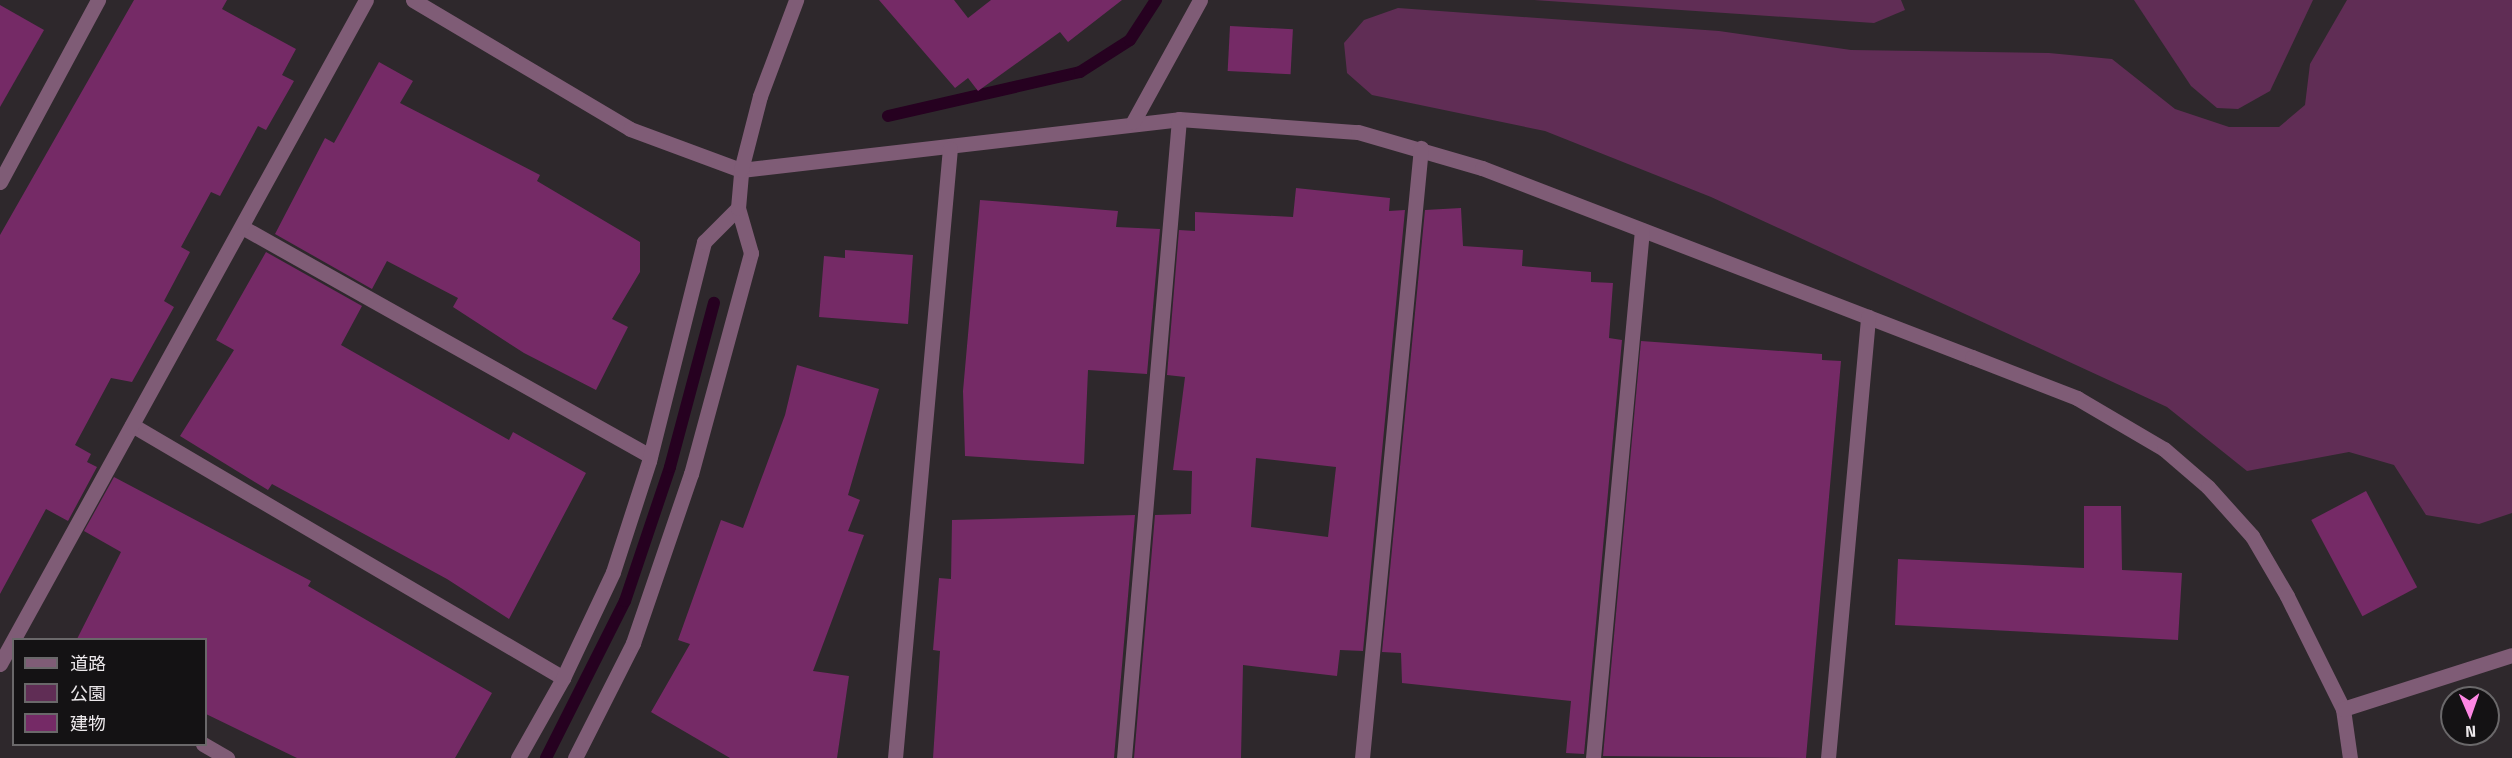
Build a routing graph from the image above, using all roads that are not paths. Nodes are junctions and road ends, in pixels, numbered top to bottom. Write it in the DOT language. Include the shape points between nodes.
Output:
graph roads {
  1 [pos="98,0"];
  2 [pos="366,0"];
  3 [pos="413,0"];
  4 [pos="796,0"];
  5 [pos="1200,0"];
  6 [pos="1179,119"];
  7 [pos="1133,122"];
  8 [pos="950,148"];
  9 [pos="1421,148"];
  10 [pos="741,170"];
  11 [pos="0,182"];
  12 [pos="738,208"];
  13 [pos="242,227"];
  14 [pos="1642,230"];
  15 [pos="1868,317"];
  16 [pos="132,424"];
  17 [pos="650,456"];
  18 [pos="17,638"];
  19 [pos="12,645"];
  20 [pos="2512,655"];
  21 [pos="0,664"];
  22 [pos="563,678"];
  23 [pos="2343,709"];
  24 [pos="206,746"];
  25 [pos="227,758"];
  26 [pos="518,758"];
  27 [pos="575,758"];
  28 [pos="895,758"];
  29 [pos="1124,758"];
  30 [pos="1362,758"];
  31 [pos="1593,758"];
  32 [pos="1828,758"];
  33 [pos="2350,758"];
  1 -- 11 [label="street"];
  2 -- 13 [label="street"];
  3 -- 10 [label="street" via="630,129"];
  4 -- 10 [label="street" via="760,96"];
  5 -- 7 [label="street"];
  6 -- 7 [label="street"];
  6 -- 9 [label="street" via="1358,132"];
  6 -- 29 [label="street"];
  7 -- 8 [label="street"];
  8 -- 10 [label="street"];
  8 -- 28 [label="street"];
  9 -- 14 [label="street"];
  9 -- 30 [label="street"];
  10 -- 12 [label="street"];
  12 -- 17 [label="street" via="704,242"];
  12 -- 27 [label="street" via="751,253 691,474 633,643"];
  13 -- 16 [label="street"];
  13 -- 17 [label="street"];
  14 -- 15 [label="street"];
  14 -- 31 [label="street"];
  15 -- 23 [label="street" via="2077,398 2164,448 2252,536"];
  15 -- 32 [label="street"];
  16 -- 18 [label="street"];
  16 -- 22 [label="street"];
  17 -- 22 [label="street" via="613,572"];
  19 -- 21 [label="street"];
  20 -- 23 [label="street"];
  22 -- 26 [label="street"];
  23 -- 33 [label="street"];
  24 -- 25 [label="street"];
}
